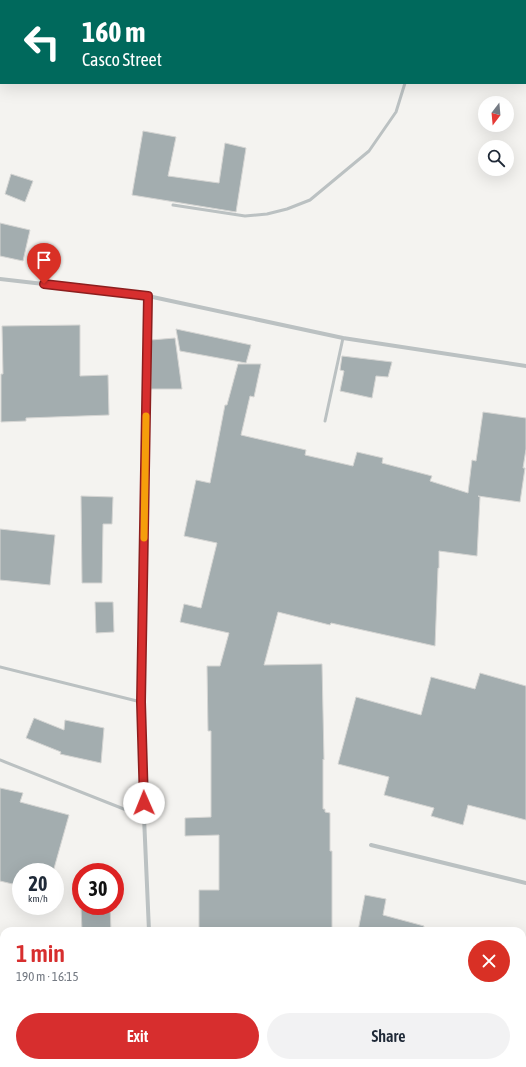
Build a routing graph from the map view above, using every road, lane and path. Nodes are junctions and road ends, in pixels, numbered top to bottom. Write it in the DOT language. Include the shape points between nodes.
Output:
graph roads {
  1 [pos="405,84"];
  2 [pos="173,205"];
  3 [pos="0,279"];
  4 [pos="148,296"];
  5 [pos="343,338"];
  6 [pos="526,366"];
  7 [pos="325,420"];
  8 [pos="0,667"];
  9 [pos="141,702"];
  10 [pos="0,760"];
  11 [pos="144,817"];
  12 [pos="371,845"];
  13 [pos="526,884"];
  14 [pos="149,927"];
  1 -- 2 [label="lane" via="396,112 369,151 310,200 267,214 244,216"];
  3 -- 4 [label="street"];
  4 -- 5 [label="street"];
  4 -- 9 [label="street"];
  5 -- 6 [label="street"];
  5 -- 7 [label="lane"];
  8 -- 9 [label="lane"];
  9 -- 11 [label="street"];
  10 -- 11 [label="lane"];
  11 -- 14 [label="street"];
  12 -- 13 [label="street"];
}
